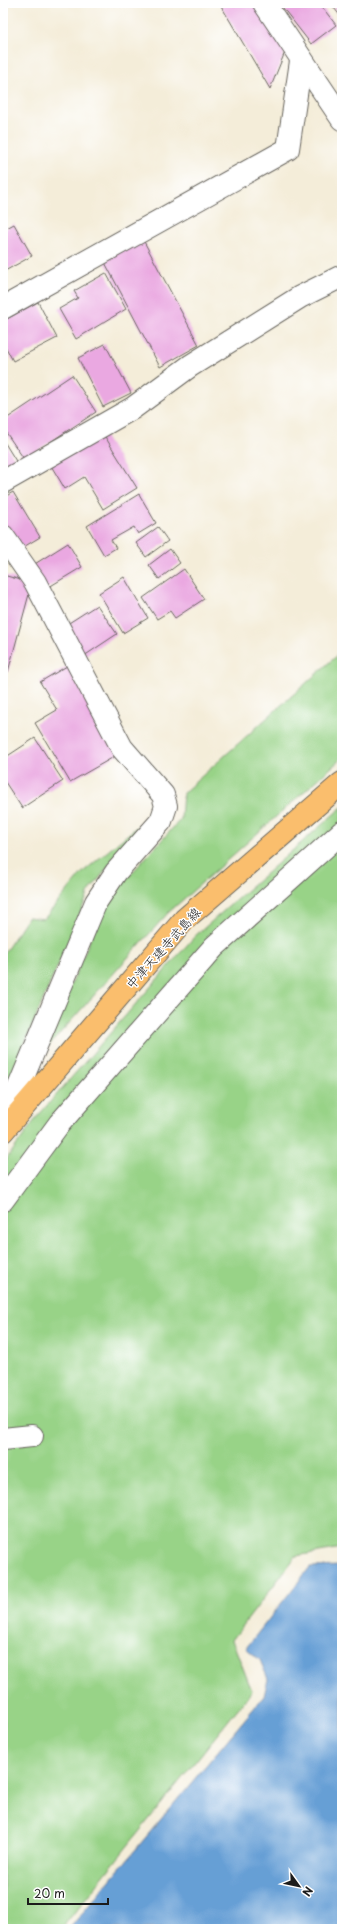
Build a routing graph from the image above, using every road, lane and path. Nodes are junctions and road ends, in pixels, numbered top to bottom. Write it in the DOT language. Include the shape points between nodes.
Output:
graph roads {
  1 [pos="264,3"];
  2 [pos="301,61"];
  3 [pos="342,119"];
  4 [pos="342,276"];
  5 [pos="3,308"];
  6 [pos="3,482"];
  7 [pos="3,536"];
  8 [pos="342,783"];
  9 [pos="342,832"];
  10 [pos="3,1125"];
  11 [pos="3,1131"];
  12 [pos="3,1200"];
  13 [pos="32,1436"];
  14 [pos="3,1439"];
  1 -- 2 [label="street"];
  2 -- 3 [label="street"];
  2 -- 5 [label="street" via="288,149"];
  4 -- 6 [label="street" via="300,297 190,366 133,408"];
  7 -- 10 [label="street" via="35,582 122,748 163,795 166,806 162,821 116,872 96,902"];
  8 -- 11 [label="main road, 中津天建寺武島線" via="185,919"];
  9 -- 12 [label="street" via="214,947 59,1124"];
  13 -- 14 [label="street"];
}
